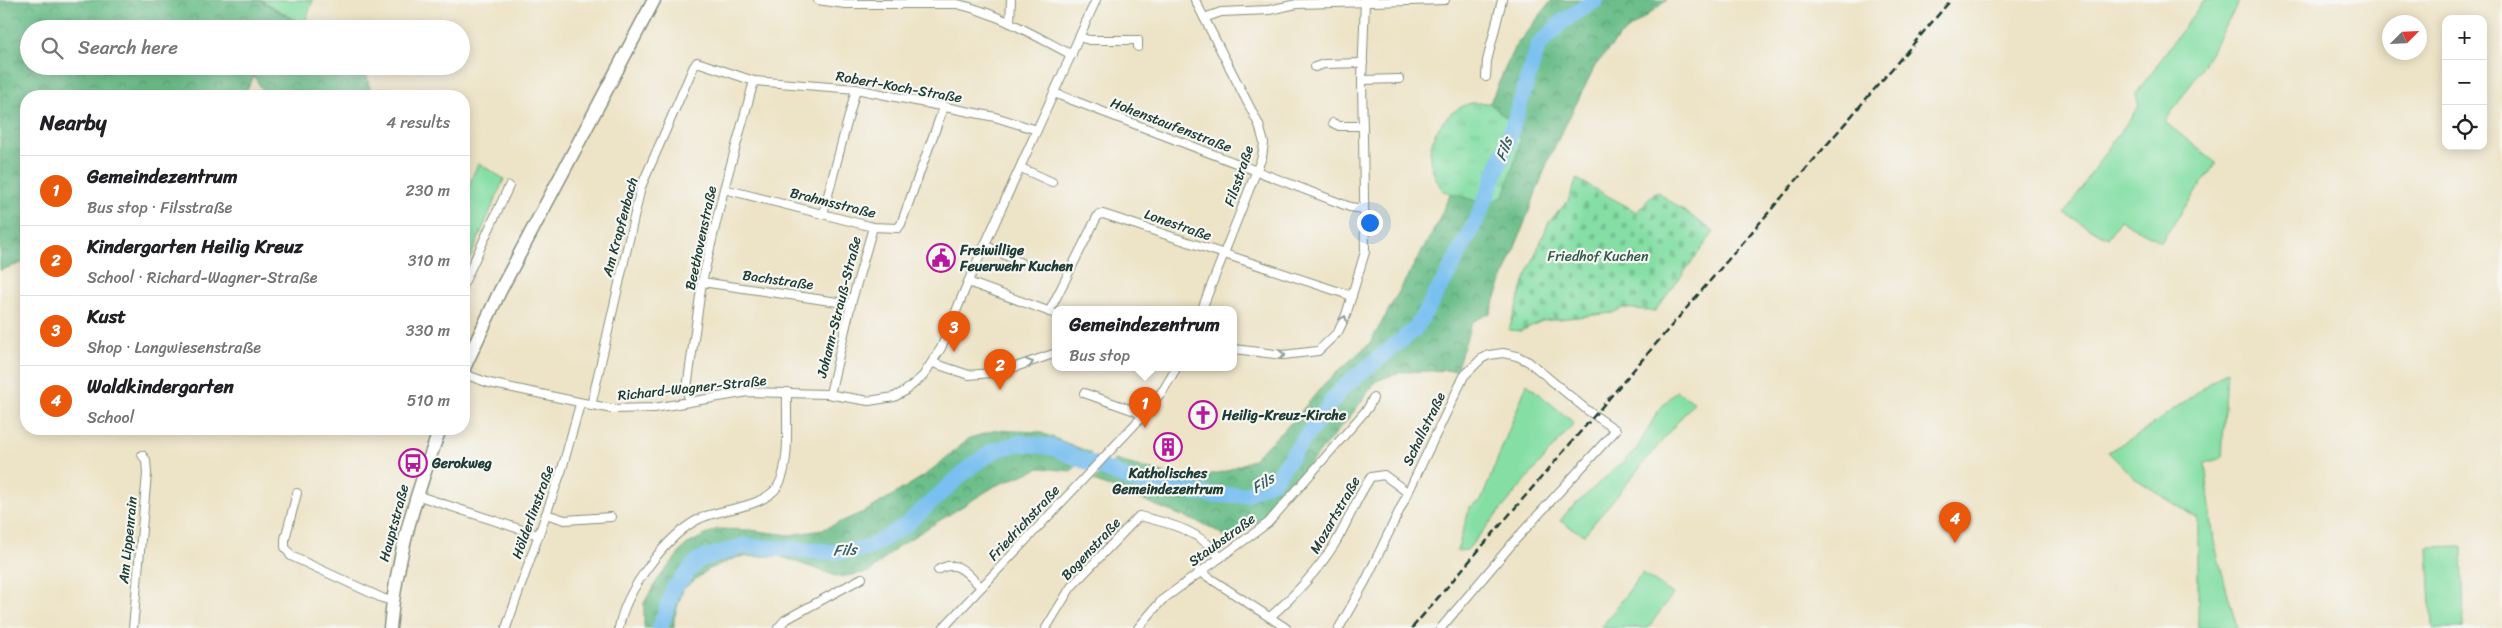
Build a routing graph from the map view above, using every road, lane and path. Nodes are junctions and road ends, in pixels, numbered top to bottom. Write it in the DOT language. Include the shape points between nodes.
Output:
graph roads {
  1 [pos="654,0"];
  2 [pos="818,0"];
  3 [pos="1011,0"];
  4 [pos="1096,0"];
  5 [pos="1195,0"];
  6 [pos="1269,0"];
  7 [pos="1445,0"];
  8 [pos="1502,0"];
  9 [pos="1365,1"];
  10 [pos="908,2"];
  11 [pos="1269,10"];
  12 [pos="1204,18"];
  13 [pos="1010,23"];
  14 [pos="1079,37"];
  15 [pos="1138,47"];
  16 [pos="1072,54"];
  17 [pos="697,62"];
  18 [pos="1362,63"];
  19 [pos="1316,67"];
  20 [pos="1486,78"];
  21 [pos="1399,79"];
  22 [pos="1362,80"];
  23 [pos="754,81"];
  24 [pos="856,89"];
  25 [pos="1054,93"];
  26 [pos="944,106"];
  27 [pos="1333,123"];
  28 [pos="1363,126"];
  29 [pos="1037,130"];
  30 [pos="1021,168"];
  31 [pos="1256,172"];
  32 [pos="1052,182"];
  33 [pos="508,186"];
  34 [pos="724,189"];
  35 [pos="1364,209"];
  36 [pos="823,214"];
  37 [pos="873,227"];
  38 [pos="984,245"];
  39 [pos="1224,254"];
  40 [pos="1021,262"];
  41 [pos="470,270"];
  42 [pos="702,282"];
  43 [pos="968,282"];
  44 [pos="1352,296"];
  45 [pos="851,304"];
  46 [pos="1056,306"];
  47 [pos="1203,306"];
  48 [pos="1052,313"];
  49 [pos="1237,349"];
  50 [pos="1052,354"];
  51 [pos="470,355"];
  52 [pos="933,362"];
  53 [pos="1174,371"];
  54 [pos="470,376"];
  55 [pos="787,392"];
  56 [pos="1084,393"];
  57 [pos="830,394"];
  58 [pos="1374,398"];
  59 [pos="689,402"];
  60 [pos="580,404"];
  61 [pos="592,406"];
  62 [pos="1142,416"];
  63 [pos="438,435"];
  64 [pos="142,455"];
  65 [pos="1406,492"];
  66 [pos="297,493"];
  67 [pos="416,495"];
  68 [pos="546,514"];
  69 [pos="611,518"];
  70 [pos="538,534"];
  71 [pos="1220,558"];
  72 [pos="938,570"];
  73 [pos="1199,571"];
  74 [pos="862,578"];
  75 [pos="981,587"];
  76 [pos="392,601"];
  77 [pos="1270,617"];
  78 [pos="133,628"];
  79 [pos="390,628"];
  80 [pos="506,628"];
  81 [pos="619,628"];
  82 [pos="778,628"];
  83 [pos="943,628"];
  84 [pos="1046,628"];
  85 [pos="1138,628"];
  86 [pos="1286,628"];
  87 [pos="1339,628"];
  88 [pos="1441,628"];
  1 -- 51 [label="main road" via="500,291"];
  2 -- 10 [label="street" via="845,4"];
  3 -- 13 [label="street"];
  4 -- 14 [label="street, Richard-Wagner-Straße"];
  5 -- 12 [label="street, Filsstraße"];
  6 -- 11 [label="street"];
  7 -- 9 [label="street"];
  8 -- 20 [label="street"];
  9 -- 11 [label="street" via="1297,4"];
  9 -- 18 [label="street"];
  10 -- 13 [label="street" via="957,4"];
  11 -- 12 [label="street" via="1221,12"];
  12 -- 31 [label="street, Filsstraße" via="1262,134 1262,157"];
  13 -- 16 [label="street"];
  14 -- 15 [label="street" via="1138,40"];
  14 -- 16 [label="street, Richard-Wagner-Straße"];
  16 -- 25 [label="street, Richard-Wagner-Straße"];
  17 -- 23 [label="street, Robert-Koch-Straße"];
  17 -- 61 [label="street, Am Krapfenbach" via="641,187"];
  18 -- 19 [label="street"];
  18 -- 22 [label="street"];
  21 -- 22 [label="street"];
  22 -- 28 [label="street"];
  23 -- 24 [label="street, Robert-Koch-Straße"];
  23 -- 34 [label="street, Beethovenstraße"];
  24 -- 26 [label="street, Robert-Koch-Straße"];
  24 -- 36 [label="street"];
  25 -- 29 [label="street, Richard-Wagner-Straße"];
  25 -- 31 [label="street, Hohenstaufenstraße"];
  26 -- 29 [label="street, Robert-Koch-Straße"];
  26 -- 37 [label="street, Brahmsstraße" via="901,224 890,229"];
  27 -- 28 [label="street"];
  28 -- 35 [label="street"];
  29 -- 30 [label="street, Richard-Wagner-Straße"];
  30 -- 32 [label="street"];
  30 -- 38 [label="street, Richard-Wagner-Straße"];
  31 -- 35 [label="street, Hohenstaufenstraße" via="1350,207"];
  31 -- 39 [label="street, Filsstraße"];
  33 -- 41 [label="street"];
  34 -- 36 [label="street, Brahmsstraße"];
  34 -- 42 [label="street, Beethovenstraße"];
  35 -- 44 [label="street" via="1365,252"];
  36 -- 37 [label="street, Brahmsstraße"];
  37 -- 45 [label="street, Johann-Strauß-Straße"];
  38 -- 40 [label="street"];
  38 -- 43 [label="street, Richard-Wagner-Straße"];
  39 -- 44 [label="street, Lonestraße"];
  39 -- 46 [label="street, Lonestraße" via="1108,214 1098,215"];
  39 -- 47 [label="street, Filsstraße"];
  42 -- 45 [label="street, Bachstraße"];
  42 -- 59 [label="street, Beethovenstraße" via="688,388"];
  43 -- 48 [label="street"];
  43 -- 52 [label="street, Richard-Wagner-Straße"];
  49 -- 44 [label="street, one-way" via="1283,355 1318,351 1338,332"];
  45 -- 57 [label="street, Johann-Strauß-Straße"];
  52 -- 50 [label="street, one-way" via="969,376 1001,372"];
  52 -- 57 [label="street, Richard-Wagner-Straße" via="915,384 894,397 869,401"];
  53 -- 62 [label="street"];
  54 -- 60 [label="street, Richard-Wagner-Straße"];
  55 -- 57 [label="street, Richard-Wagner-Straße"];
  55 -- 59 [label="street, Richard-Wagner-Straße" via="748,392"];
  55 -- 81 [label="street" via="785,467 778,486 752,503 701,518 685,527 653,559 622,614"];
  56 -- 62 [label="street"];
  58 -- 71 [label="street, Staubstraße" via="1268,523"];
  59 -- 61 [label="street, Richard-Wagner-Straße" via="628,410"];
  60 -- 61 [label="street, Richard-Wagner-Straße"];
  60 -- 68 [label="street, Hölderlinstraße"];
  62 -- 75 [label="street, Friedrichstraße"];
  63 -- 67 [label="main road, Hauptstraße"];
  64 -- 78 [label="street, Am Lippenrain" via="146,460 146,474"];
  65 -- 77 [label="street, Mozartstraße" via="1384,475 1371,477 1335,544 1297,593"];
  65 -- 87 [label="street, Schallstraße" via="1366,580"];
  65 -- 88 [label="street, Schallstraße" via="1464,376 1489,355 1503,353 1529,362 1616,430 1517,538"];
  66 -- 76 [label="street" via="285,539 285,547 291,556"];
  67 -- 70 [label="street"];
  67 -- 76 [label="main road, Hauptstraße"];
  68 -- 69 [label="street" via="566,520"];
  68 -- 70 [label="street, Hölderlinstraße"];
  70 -- 80 [label="street, Hölderlinstraße"];
  71 -- 73 [label="street, Staubstraße"];
  71 -- 84 [label="street, Bogenstraße" via="1214,548 1191,532 1171,523 1139,516 1071,588"];
  72 -- 75 [label="street" via="947,565 961,568"];
  73 -- 77 [label="street"];
  73 -- 85 [label="street, Staubstraße" via="1162,600"];
  74 -- 82 [label="street" via="785,620"];
  75 -- 83 [label="street, Friedrichstraße"];
  76 -- 79 [label="main road, Hauptstraße"];
  77 -- 86 [label="street"];
}
